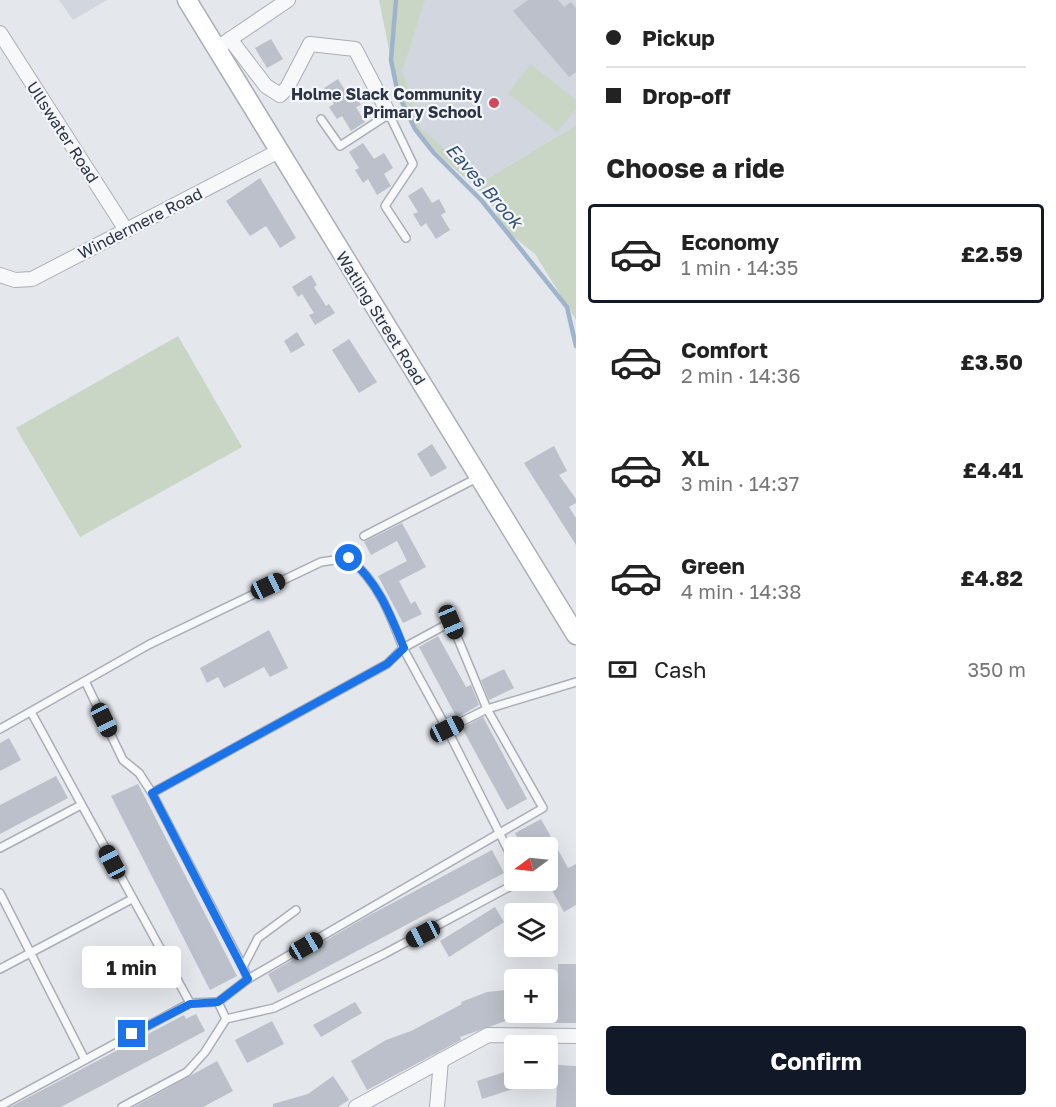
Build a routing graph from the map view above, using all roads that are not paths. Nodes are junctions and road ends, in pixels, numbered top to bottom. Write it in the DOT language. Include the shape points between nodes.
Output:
graph roads {
  1 [pos="187,0"];
  2 [pos="288,0"];
  3 [pos="274,4"];
  4 [pos="0,33"];
  5 [pos="223,44"];
  6 [pos="389,114"];
  7 [pos="321,119"];
  8 [pos="279,152"];
  9 [pos="126,230"];
  10 [pos="406,238"];
  11 [pos="0,275"];
  12 [pos="479,477"];
  13 [pos="364,536"];
  14 [pos="576,636"];
  15 [pos="404,648"];
  16 [pos="85,681"];
  17 [pos="576,682"];
  18 [pos="487,709"];
  19 [pos="31,712"];
  20 [pos="0,729"];
  21 [pos="447,729"];
  22 [pos="152,793"];
  23 [pos="81,805"];
  24 [pos="499,833"];
  25 [pos="504,843"];
  26 [pos="0,848"];
  27 [pos="504,890"];
  28 [pos="0,893"];
  29 [pos="132,899"];
  30 [pos="296,910"];
  31 [pos="31,954"];
  32 [pos="243,967"];
  33 [pos="0,969"];
  34 [pos="248,979"];
  35 [pos="218,1002"];
  36 [pos="190,1004"];
  37 [pos="226,1019"];
  38 [pos="576,1036"];
  39 [pos="84,1058"];
  40 [pos="441,1060"];
  41 [pos="0,1106"];
  42 [pos="122,1107"];
  43 [pos="356,1107"];
  44 [pos="437,1107"];
  1 -- 5 [label="main road, Watling Street Road"];
  2 -- 3 [label="street"];
  3 -- 5 [label="street"];
  4 -- 9 [label="street, Ullswater Road"];
  5 -- 6 [label="street" via="266,87 280,95 310,44 355,49"];
  5 -- 8 [label="main road, Watling Street Road"];
  6 -- 7 [label="lane" via="340,146"];
  6 -- 10 [label="lane" via="413,164 385,206"];
  8 -- 9 [label="street, Windermere Road"];
  8 -- 12 [label="main road, Watling Street Road"];
  9 -- 11 [label="street, Windermere Road" via="32,279 15,280"];
  12 -- 13 [label="lane"];
  12 -- 14 [label="main road, Watling Street Road"];
  15 -- 16 [label="lane" via="384,600 366,572 349,558 321,562 251,594"];
  15 -- 18 [label="lane" via="451,622"];
  15 -- 21 [label="lane"];
  15 -- 22 [label="lane" via="387,664"];
  16 -- 19 [label="lane"];
  16 -- 22 [label="lane" via="123,760 139,773"];
  17 -- 18 [label="lane"];
  18 -- 21 [label="lane"];
  18 -- 24 [label="lane" via="543,808"];
  19 -- 20 [label="lane"];
  19 -- 23 [label="lane"];
  21 -- 24 [label="lane"];
  22 -- 32 [label="lane"];
  23 -- 26 [label="lane"];
  23 -- 29 [label="lane"];
  24 -- 25 [label="lane"];
  24 -- 34 [label="lane"];
  27 -- 37 [label="lane" via="274,1008"];
  28 -- 31 [label="lane"];
  29 -- 31 [label="lane"];
  29 -- 36 [label="lane"];
  30 -- 32 [label="lane" via="258,938"];
  31 -- 33 [label="lane"];
  31 -- 39 [label="lane"];
  32 -- 34 [label="lane"];
  34 -- 35 [label="lane"];
  35 -- 36 [label="lane"];
  35 -- 37 [label="lane"];
  36 -- 39 [label="lane"];
  37 -- 42 [label="lane" via="206,1052 187,1072"];
  38 -- 40 [label="street" via="488,1035"];
  39 -- 41 [label="lane"];
  40 -- 43 [label="street"];
  40 -- 44 [label="street"];
}
